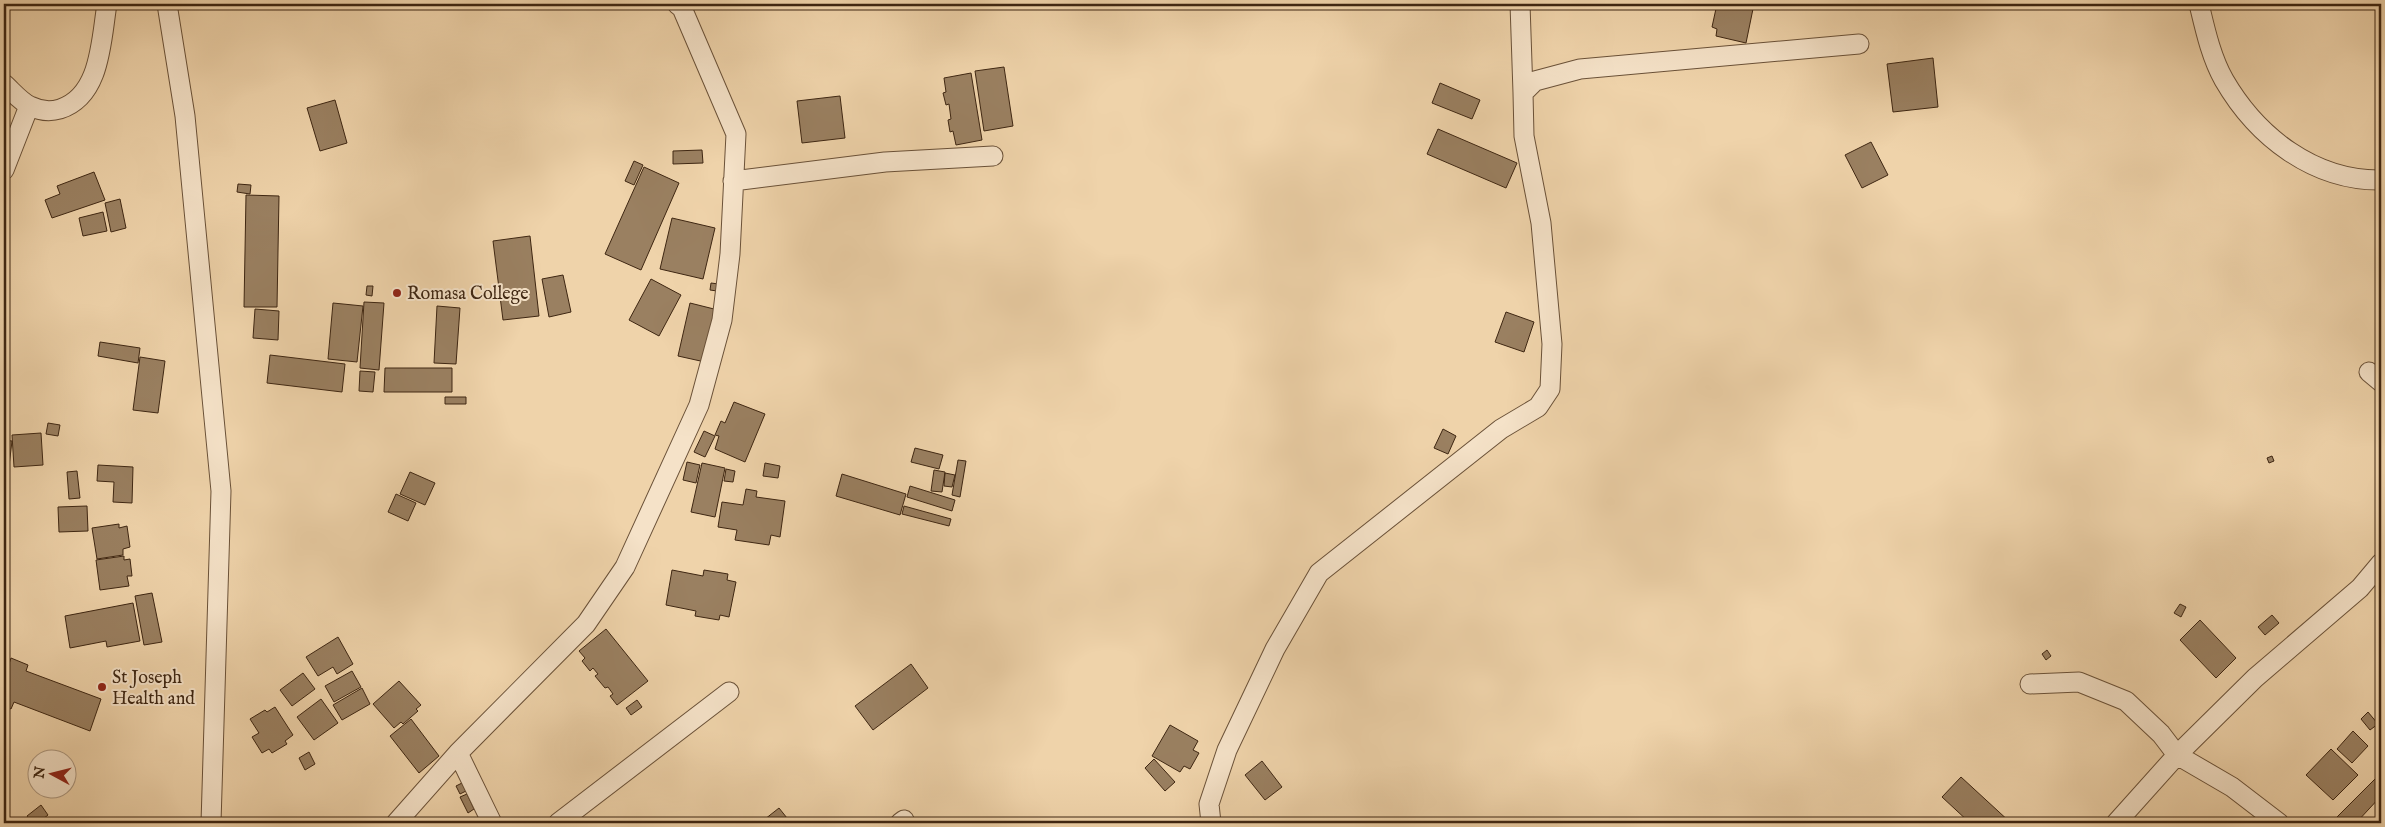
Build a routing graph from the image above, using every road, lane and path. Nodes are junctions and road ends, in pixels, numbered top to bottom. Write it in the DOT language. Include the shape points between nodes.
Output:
graph roads {
  1 [pos="107,4"];
  2 [pos="167,4"];
  3 [pos="677,4"];
  4 [pos="1520,4"];
  5 [pos="2200,4"];
  6 [pos="1859,44"];
  7 [pos="4,84"];
  8 [pos="1524,93"];
  9 [pos="29,106"];
  10 [pos="993,156"];
  11 [pos="4,170"];
  12 [pos="2381,180"];
  13 [pos="734,181"];
  14 [pos="2381,564"];
  15 [pos="2030,684"];
  16 [pos="729,692"];
  17 [pos="458,753"];
  18 [pos="2177,755"];
  19 [pos="211,823"];
  20 [pos="396,823"];
  21 [pos="492,823"];
  22 [pos="558,823"];
  23 [pos="1211,823"];
  24 [pos="2116,823"];
  25 [pos="2279,823"];
  1 -- 9 [label="street" via="96,70 84,92 71,105 50,112"];
  2 -- 19 [label="street" via="184,116 221,491"];
  3 -- 13 [label="street" via="682,8 736,134"];
  4 -- 8 [label="street"];
  5 -- 12 [label="street" via="2223,79 2244,110 2271,137 2301,160 2333,174 2360,180"];
  6 -- 8 [label="street" via="1580,69 1535,81"];
  7 -- 9 [label="street"];
  8 -- 23 [label="street" via="1524,136 1542,232 1552,344 1550,389 1538,407 1501,429 1318,573 1275,649 1227,750 1210,804"];
  9 -- 11 [label="street"];
  10 -- 13 [label="street" via="885,162"];
  13 -- 17 [label="street" via="722,320 699,405 625,567 586,624"];
  14 -- 18 [label="street" via="2360,588 2255,678"];
  15 -- 18 [label="street" via="2079,682 2126,701 2161,734"];
  16 -- 22 [label="street"];
  17 -- 20 [label="street"];
  17 -- 21 [label="street"];
  18 -- 24 [label="street"];
  18 -- 25 [label="street" via="2232,787"];
}
